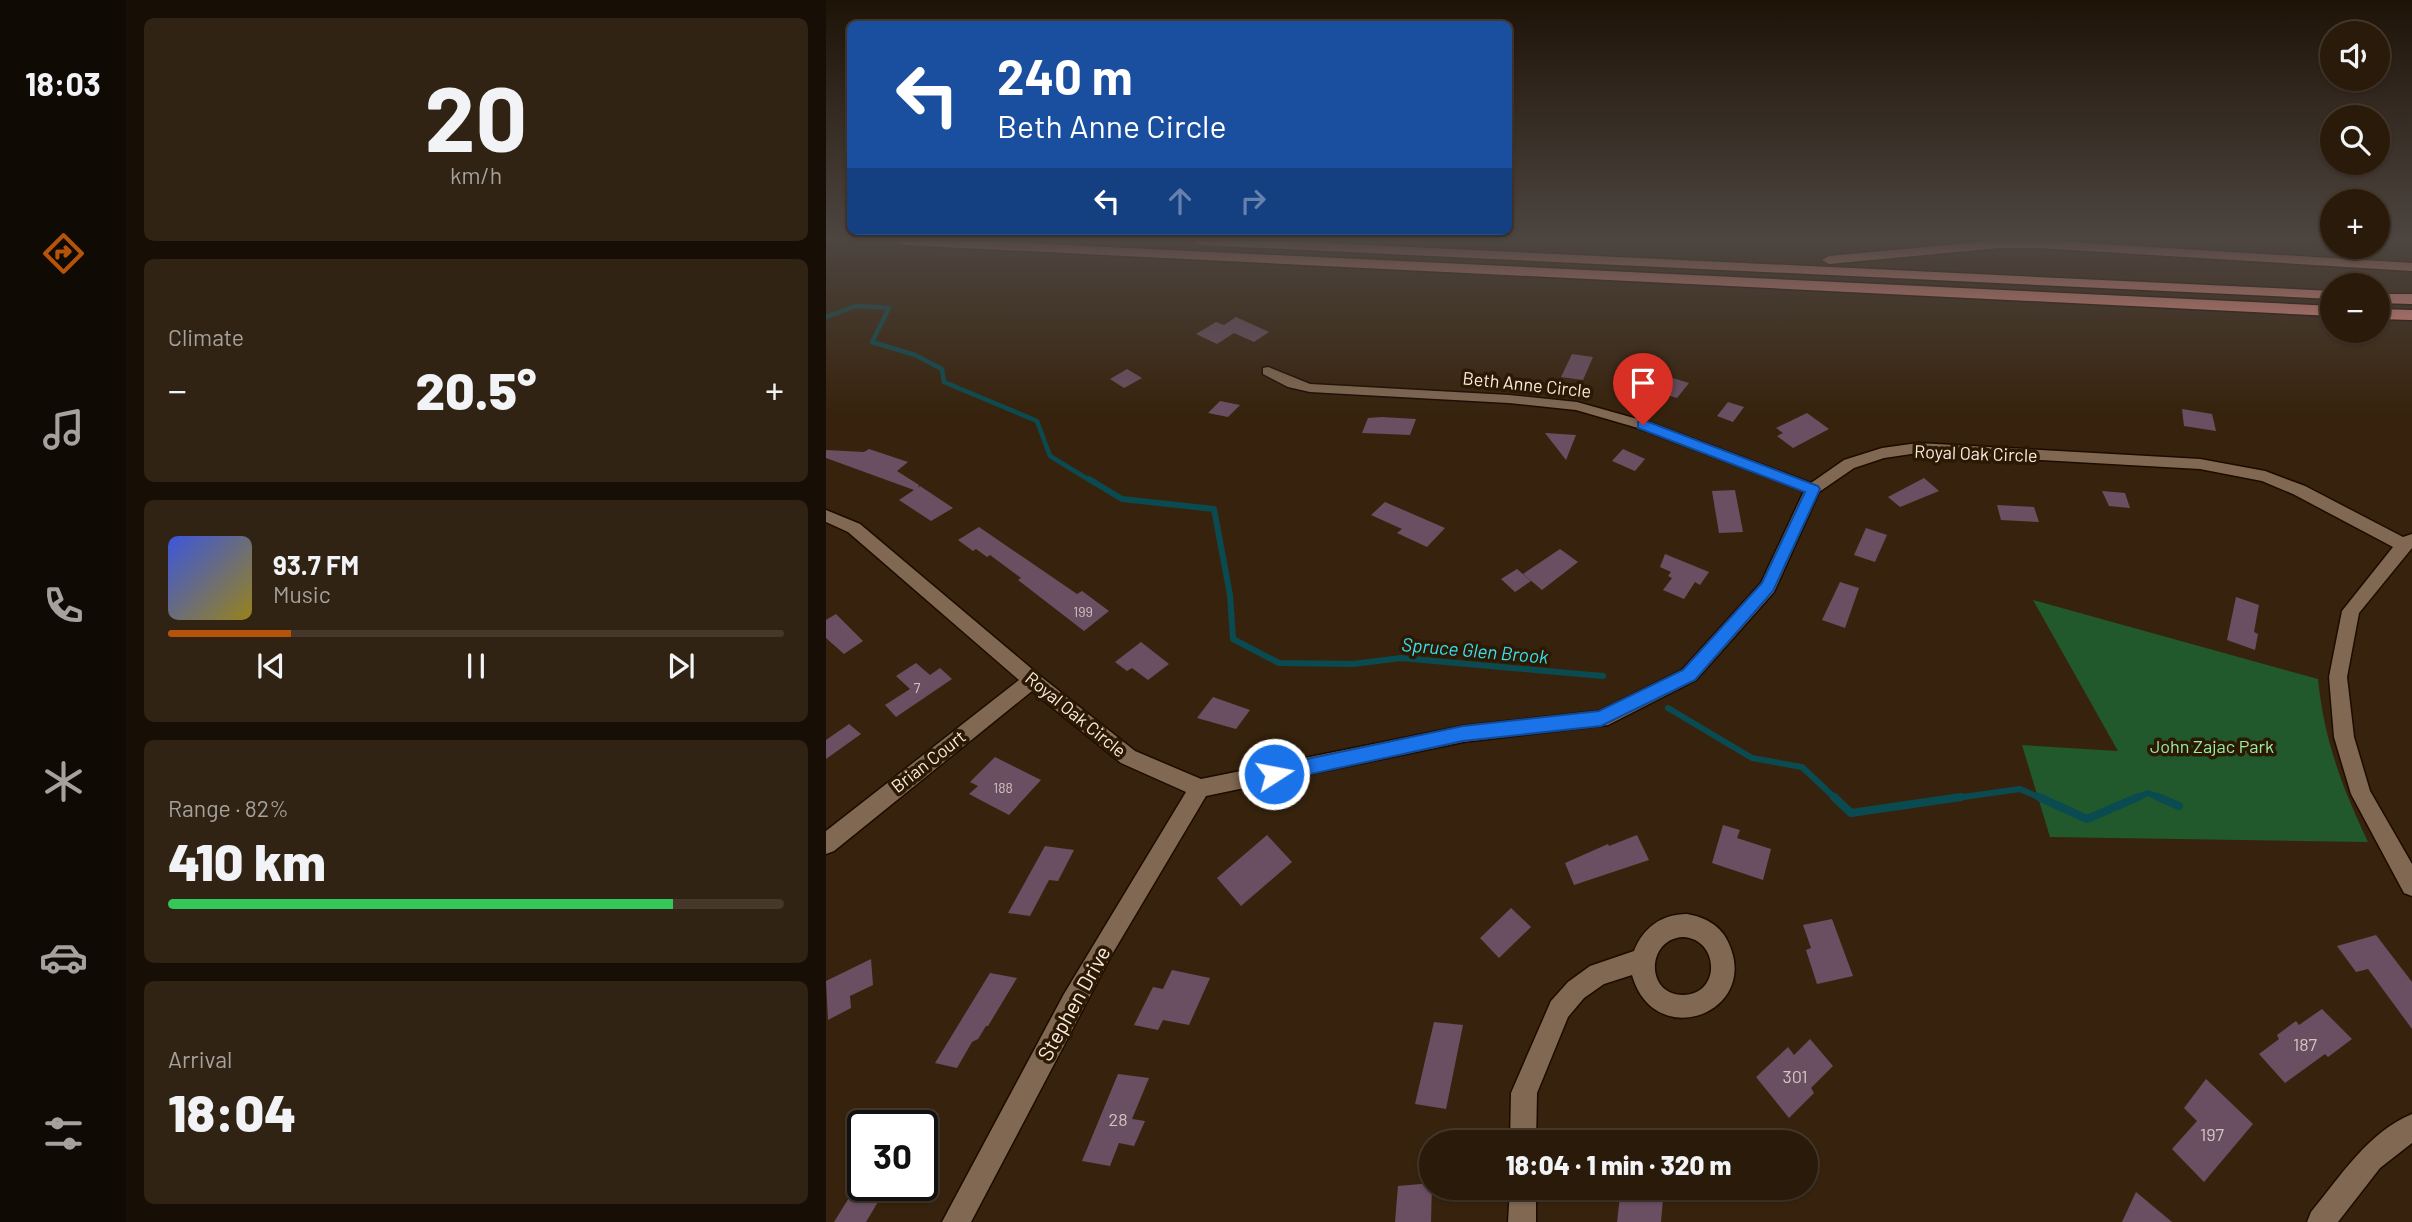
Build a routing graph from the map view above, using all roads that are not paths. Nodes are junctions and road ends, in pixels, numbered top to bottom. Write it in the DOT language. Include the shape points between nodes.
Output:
graph roads {
  1 [pos="2068,298"];
  2 [pos="2390,298"];
  3 [pos="2412,299"];
  4 [pos="2320,310"];
  5 [pos="2390,314"];
  6 [pos="2412,315"];
  7 [pos="1268,371"];
  8 [pos="1813,489"];
  9 [pos="826,516"];
  10 [pos="2408,543"];
  11 [pos="1032,680"];
  12 [pos="1200,788"];
  13 [pos="826,844"];
  14 [pos="2412,885"];
  15 [pos="1643,960"];
  16 [pos="2412,1127"];
  17 [pos="1523,1130"];
  18 [pos="1523,1200"];
  19 [pos="956,1222"];
  20 [pos="1522,1222"];
  21 [pos="2321,1222"];
  1 -- 4 [label="highway"];
  2 -- 3 [label="highway"];
  5 -- 6 [label="highway"];
  7 -- 8 [label="street, Beth Anne Circle" via="1310,388 1577,406 1643,425"];
  8 -- 10 [label="street, Royal Oak Circle" via="1849,464 1918,448 2200,464 2265,476"];
  8 -- 12 [label="street" via="1768,587 1689,675 1601,719 1463,734"];
  9 -- 11 [label="street, Royal Oak Circle" via="855,528"];
  10 -- 14 [label="street" via="2351,611 2338,677 2344,737 2361,794"];
  11 -- 12 [label="street, Royal Oak Circle" via="1128,757"];
  11 -- 13 [label="street, Brian Court"];
  12 -- 19 [label="street, Stephen Drive" via="1138,885"];
  15 -- 17 [label="street" via="1598,974 1559,1009 1524,1093"];
  16 -- 21 [label="street" via="2371,1159"];
  18 -- 20 [label="street"];
}
